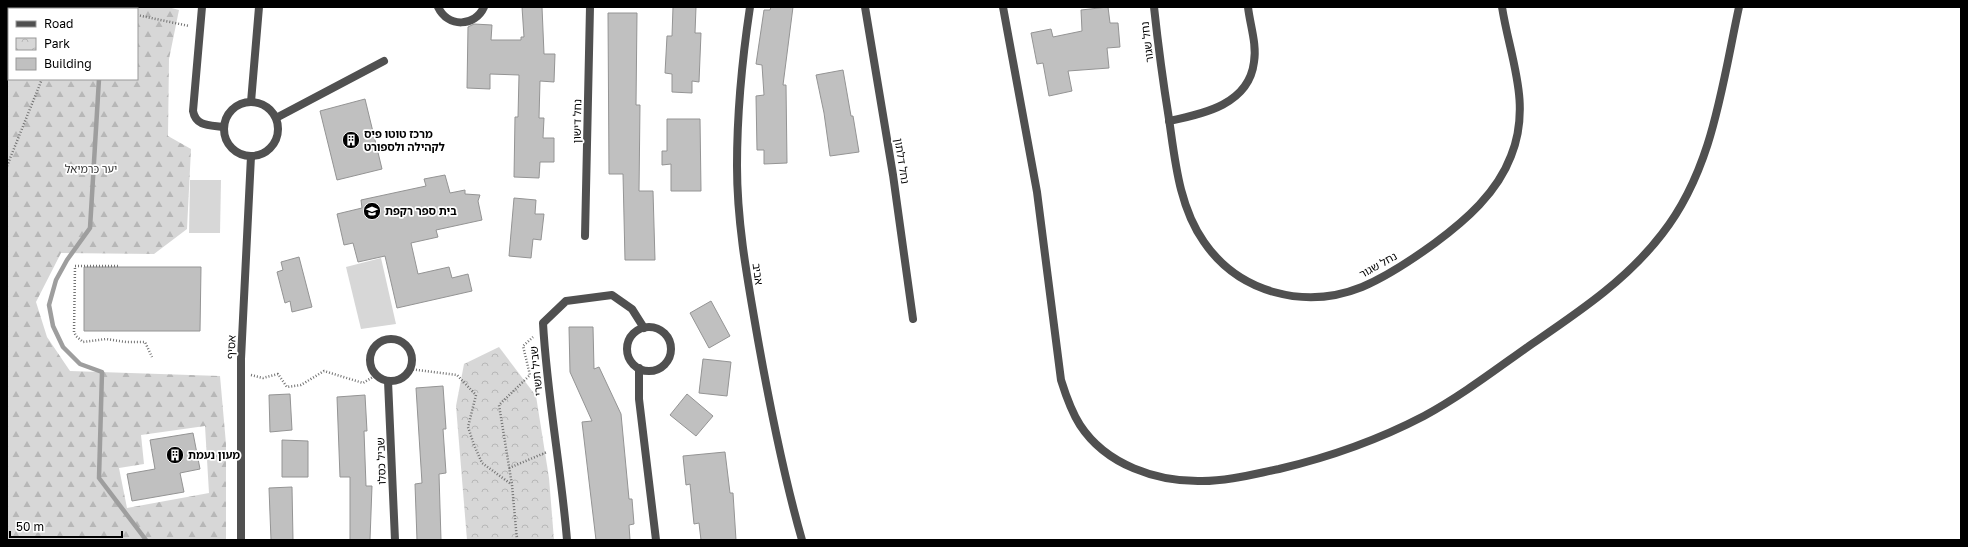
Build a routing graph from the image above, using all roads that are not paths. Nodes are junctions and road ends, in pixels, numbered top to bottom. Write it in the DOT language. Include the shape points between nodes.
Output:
graph roads {
  1 [pos="202,7"];
  2 [pos="259,7"];
  3 [pos="438,7"];
  4 [pos="484,7"];
  5 [pos="590,7"];
  6 [pos="750,7"];
  7 [pos="865,7"];
  8 [pos="1003,7"];
  9 [pos="1154,7"];
  10 [pos="1248,7"];
  11 [pos="1502,7"];
  12 [pos="1739,7"];
  13 [pos="384,60"];
  14 [pos="250,102"];
  15 [pos="276,118"];
  16 [pos="1169,121"];
  17 [pos="224,127"];
  18 [pos="251,156"];
  19 [pos="585,236"];
  20 [pos="913,319"];
  21 [pos="644,328"];
  22 [pos="638,368"];
  23 [pos="388,381"];
  24 [pos="241,540"];
  25 [pos="395,540"];
  26 [pos="567,540"];
  27 [pos="656,540"];
  28 [pos="802,540"];
  1 -- 17 [label="street" via="194,119 200,123"];
  2 -- 14 [label="street"];
  3 -- 4 [label="street" via="445,17 459,23 475,19"];
  5 -- 19 [label="street, נחל דישון"];
  6 -- 28 [label="street, אביב" via="738,108 737,167 740,225 767,390"];
  7 -- 20 [label="street, נחל דלתון" via="892,168"];
  8 -- 12 [label="street" via="1037,192 1061,380 1069,405 1081,426 1096,444 1114,458 1134,469 1156,476 1204,481 1229,479 1322,458 1364,444 1414,421 1468,389 1594,301 1621,279 1662,234 1687,198 1697,177 1711,132"];
  9 -- 16 [label="street, נחל שגור"];
  10 -- 16 [label="street" via="1254,55 1246,85 1238,94 1216,108 1202,114"];
  11 -- 16 [label="street, נחל שגור" via="1518,78 1520,100 1517,138 1504,172 1482,202 1448,233 1408,261 1362,287 1314,297 1289,296 1264,291 1221,263 1203,241 1188,212"];
  13 -- 15 [label="street"];
  14 -- 15 [label="street" via="262,103"];
  14 -- 17 [label="street" via="237,105 230,111"];
  15 -- 18 [label="street" via="279,130 273,145 259,155"];
  17 -- 18 [label="street" via="228,144 234,150"];
  18 -- 24 [label="street, אסיף" via="241,372"];
  21 -- 22 [label="street" via="631,336 627,350 633,364"];
  21 -- 22 [label="street" via="650,327 664,332 671,344 671,352 665,364 653,371"];
  21 -- 26 [label="street, שביל תשרי" via="632,309 612,295 566,302 543,323 546,374"];
  22 -- 27 [label="street" via="639,399"];
  23 -- 23 [label="street" via="401,378 410,369 412,356 405,345 393,340 386,340 380,344 371,355 372,369 376,375"];
  23 -- 25 [label="street, שביל כסלו"];
}
